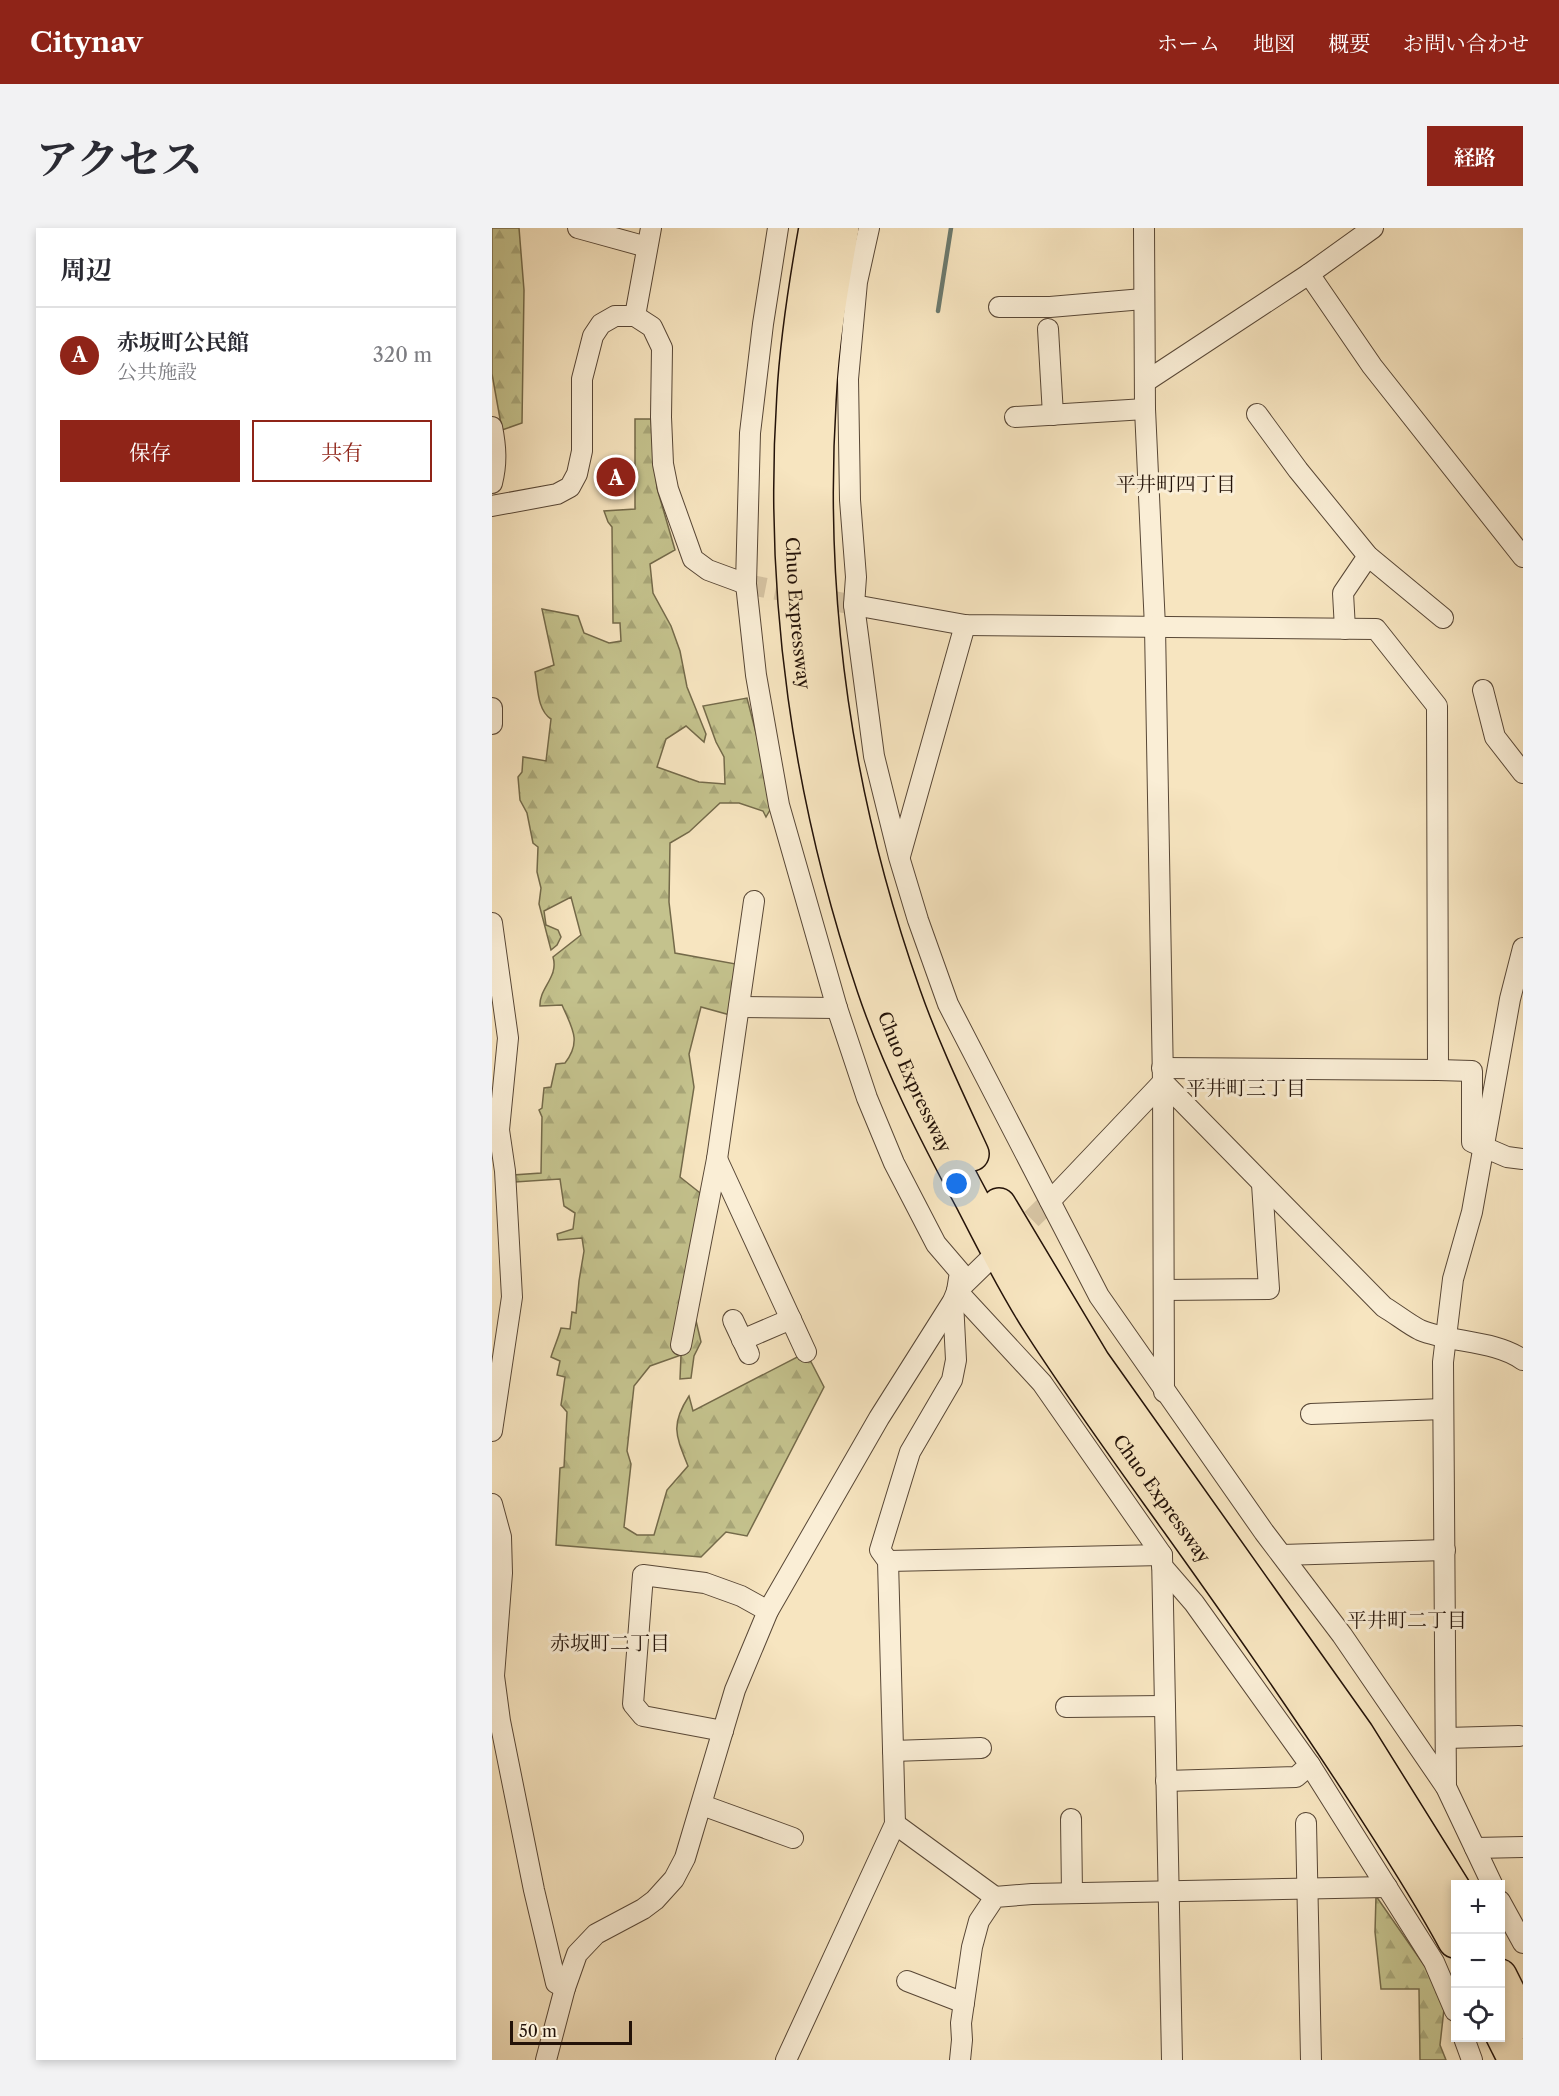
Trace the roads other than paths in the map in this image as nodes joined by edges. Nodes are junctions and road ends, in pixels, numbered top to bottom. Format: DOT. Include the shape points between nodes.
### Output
graph roads {
  1 [pos="578,228"];
  2 [pos="778,228"];
  3 [pos="816,228"];
  4 [pos="842,228"];
  5 [pos="869,228"];
  6 [pos="1144,228"];
  7 [pos="1373,228"];
  8 [pos="649,237"];
  9 [pos="1309,274"];
  10 [pos="1143,299"];
  11 [pos="999,307"];
  12 [pos="635,316"];
  13 [pos="1048,329"];
  14 [pos="1144,382"];
  15 [pos="1145,409"];
  16 [pos="1257,414"];
  17 [pos="1053,415"];
  18 [pos="1015,417"];
  19 [pos="492,428"];
  20 [pos="492,483"];
  21 [pos="492,506"];
  22 [pos="1368,556"];
  23 [pos="1523,557"];
  24 [pos="746,584"];
  25 [pos="855,605"];
  26 [pos="1443,618"];
  27 [pos="965,625"];
  28 [pos="1155,627"];
  29 [pos="1345,629"];
  30 [pos="1483,690"];
  31 [pos="492,708"];
  32 [pos="492,724"];
  33 [pos="1523,773"];
  34 [pos="899,857"];
  35 [pos="754,901"];
  36 [pos="492,923"];
  37 [pos="1522,958"];
  38 [pos="739,1007"];
  39 [pos="837,1008"];
  40 [pos="1438,1070"];
  41 [pos="1162,1075"];
  42 [pos="1483,1148"];
  43 [pos="717,1159"];
  44 [pos="1523,1159"];
  45 [pos="1262,1184"];
  46 [pos="1050,1201"];
  47 [pos="989,1260"];
  48 [pos="1164,1290"];
  49 [pos="955,1296"];
  50 [pos="790,1319"];
  51 [pos="733,1320"];
  52 [pos="1446,1336"];
  53 [pos="681,1345"];
  54 [pos="806,1352"];
  55 [pos="1523,1360"];
  56 [pos="1164,1392"];
  57 [pos="1443,1409"];
  58 [pos="1311,1414"];
  59 [pos="492,1431"];
  60 [pos="492,1504"];
  61 [pos="1445,1550"];
  62 [pos="1282,1555"];
  63 [pos="1162,1560"];
  64 [pos="888,1561"];
  65 [pos="768,1611"];
  66 [pos="1164,1706"];
  67 [pos="1066,1707"];
  68 [pos="723,1731"];
  69 [pos="1519,1736"];
  70 [pos="1446,1738"];
  71 [pos="981,1748"];
  72 [pos="893,1751"];
  73 [pos="1310,1766"];
  74 [pos="1166,1781"];
  75 [pos="1446,1787"];
  76 [pos="702,1805"];
  77 [pos="1071,1819"];
  78 [pos="1306,1822"];
  79 [pos="895,1824"];
  80 [pos="793,1838"];
  81 [pos="1523,1847"];
  82 [pos="1475,1848"];
  83 [pos="1490,1880"];
  84 [pos="1451,1885"];
  85 [pos="1387,1887"];
  86 [pos="1307,1888"];
  87 [pos="1168,1892"];
  88 [pos="1072,1893"];
  89 [pos="995,1896"];
  90 [pos="1505,1910"];
  91 [pos="1451,1934"];
  92 [pos="1523,1942"];
  93 [pos="907,1981"];
  94 [pos="1505,1986"];
  95 [pos="565,1988"];
  96 [pos="1451,2002"];
  97 [pos="964,2003"];
  98 [pos="1523,2022"];
  99 [pos="1505,2040"];
  100 [pos="1466,2042"];
  101 [pos="546,2060"];
  102 [pos="786,2060"];
  103 [pos="960,2060"];
  104 [pos="1172,2060"];
  105 [pos="1311,2060"];
  106 [pos="1472,2060"];
  107 [pos="1515,2060"];
  1 -- 8 [label="street"];
  2 -- 24 [label="street" via="750,433"];
  3 -- 91 [label="highway, Chuo Expressway" via="803,300 794,396 792,566 814,757 841,878 875,990 928,1116 1035,1316 1332,1743"];
  4 -- 84 [label="highway, Chuo Expressway" via="819,397 815,495 822,641 844,788 871,893 904,997 991,1193 1087,1352 1357,1734"];
  5 -- 25 [label="street" via="857,282 848,380"];
  6 -- 10 [label="street"];
  7 -- 9 [label="street"];
  8 -- 12 [label="street"];
  9 -- 14 [label="street"];
  9 -- 23 [label="street" via="1372,366"];
  10 -- 11 [label="street"];
  10 -- 14 [label="street"];
  12 -- 21 [label="street" via="615,316 601,324 593,336 582,380 582,451 570,487 557,494"];
  12 -- 24 [label="street" via="652,327 662,348 663,464 693,559 708,570"];
  13 -- 17 [label="street"];
  14 -- 15 [label="street"];
  15 -- 17 [label="street"];
  15 -- 28 [label="street"];
  16 -- 22 [label="street"];
  17 -- 18 [label="street"];
  19 -- 20 [label="street" via="496,467"];
  22 -- 26 [label="street"];
  22 -- 29 [label="street" via="1342,593"];
  24 -- 39 [label="street" via="756,675 779,805"];
  25 -- 27 [label="street"];
  25 -- 34 [label="street" via="874,756"];
  27 -- 28 [label="street"];
  27 -- 34 [label="street"];
  28 -- 29 [label="street"];
  28 -- 41 [label="street"];
  29 -- 40 [label="street" via="1376,629 1437,706"];
  30 -- 33 [label="street" via="1495,737"];
  31 -- 32 [label="street"];
  34 -- 46 [label="street" via="948,1004"];
  35 -- 38 [label="street"];
  36 -- 59 [label="street" via="507,1038 499,1130 512,1297"];
  37 -- 42 [label="street" via="1510,999"];
  38 -- 39 [label="street"];
  38 -- 43 [label="street"];
  39 -- 49 [label="street" via="894,1163 936,1244 960,1272"];
  40 -- 41 [label="street"];
  40 -- 42 [label="street" via="1472,1071 1472,1142"];
  41 -- 45 [label="street"];
  41 -- 46 [label="street"];
  41 -- 48 [label="street"];
  42 -- 44 [label="street"];
  42 -- 52 [label="street" via="1472,1212 1454,1279"];
  43 -- 50 [label="street"];
  43 -- 53 [label="street"];
  45 -- 48 [label="street" via="1269,1289"];
  45 -- 52 [label="street" via="1384,1307 1420,1330"];
  46 -- 56 [label="street" via="1099,1296"];
  47 -- 49 [label="street"];
  48 -- 56 [label="street"];
  49 -- 63 [label="street" via="1042,1383"];
  49 -- 64 [label="street" via="956,1360 952,1380 910,1452 880,1550"];
  49 -- 65 [label="street" via="879,1418"];
  50 -- 51 [label="street" via="745,1347"];
  50 -- 54 [label="street"];
  52 -- 55 [label="street" via="1515,1354"];
  52 -- 57 [label="street"];
  56 -- 62 [label="street"];
  57 -- 58 [label="street"];
  57 -- 61 [label="street"];
  60 -- 95 [label="street" via="501,1537 494,1676 500,1721 556,1983"];
  61 -- 62 [label="street"];
  61 -- 70 [label="street"];
  62 -- 75 [label="street"];
  63 -- 64 [label="street"];
  63 -- 66 [label="street"];
  63 -- 73 [label="street"];
  64 -- 72 [label="street"];
  65 -- 68 [label="street" via="735,1690"];
  65 -- 68 [label="street" via="705,1583 643,1575 633,1704 643,1716"];
  66 -- 67 [label="street"];
  66 -- 74 [label="street"];
  68 -- 76 [label="street"];
  69 -- 70 [label="street"];
  70 -- 75 [label="street"];
  71 -- 72 [label="street"];
  72 -- 79 [label="street"];
  73 -- 74 [label="street" via="1296,1777"];
  73 -- 85 [label="street"];
  74 -- 87 [label="street"];
  75 -- 82 [label="street"];
  76 -- 80 [label="street"];
  76 -- 95 [label="street" via="674,1879 655,1900 596,1934 577,1954"];
  77 -- 88 [label="street"];
  78 -- 86 [label="street"];
  79 -- 89 [label="street"];
  79 -- 102 [label="street"];
  81 -- 82 [label="street"];
  82 -- 83 [label="street"];
  85 -- 86 [label="street"];
  85 -- 96 [label="street" via="1434,1962"];
  86 -- 87 [label="street"];
  86 -- 105 [label="street"];
  87 -- 88 [label="street"];
  87 -- 104 [label="street"];
  88 -- 89 [label="street"];
  89 -- 97 [label="street" via="979,1921"];
  90 -- 92 [label="street"];
  93 -- 97 [label="street"];
  94 -- 98 [label="highway"];
  95 -- 101 [label="street"];
  97 -- 103 [label="street"];
  99 -- 107 [label="highway"];
  100 -- 106 [label="street"];
}
